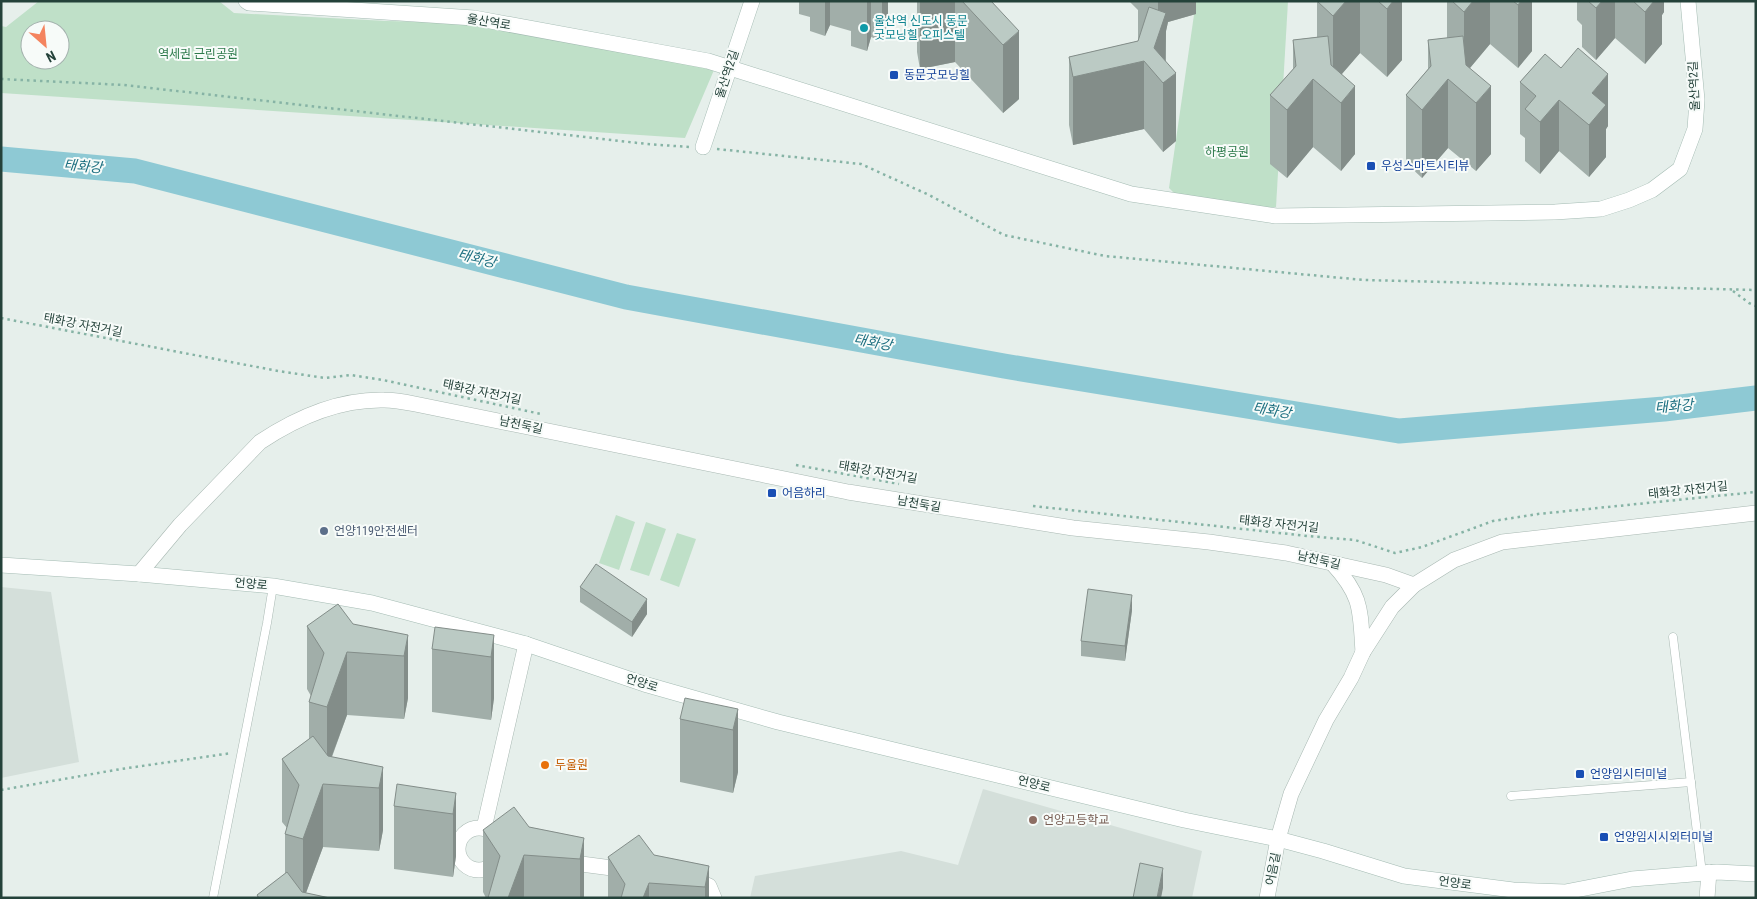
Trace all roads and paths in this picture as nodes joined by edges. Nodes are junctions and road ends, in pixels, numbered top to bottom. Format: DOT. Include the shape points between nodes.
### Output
graph roads {
  1 [pos="246,1"];
  2 [pos="752,1"];
  3 [pos="1688,1"];
  4 [pos="730,68"];
  5 [pos="1,79"];
  6 [pos="703,147"];
  7 [pos="1680,169"];
  8 [pos="1732,290"];
  9 [pos="1756,290"];
  10 [pos="1756,306"];
  11 [pos="1,318"];
  12 [pos="546,415"];
  13 [pos="787,464"];
  14 [pos="900,484"];
  15 [pos="1756,492"];
  16 [pos="1033,506"];
  17 [pos="1756,513"];
  18 [pos="1,564"];
  19 [pos="1333,564"];
  20 [pos="139,574"];
  21 [pos="1414,585"];
  22 [pos="273,586"];
  23 [pos="1673,637"];
  24 [pos="526,644"];
  25 [pos="1363,652"];
  26 [pos="241,751"];
  27 [pos="1690,782"];
  28 [pos="1,790"];
  29 [pos="1511,796"];
  30 [pos="484,828"];
  31 [pos="1278,839"];
  32 [pos="548,860"];
  33 [pos="645,872"];
  34 [pos="1705,873"];
  35 [pos="1756,874"];
  36 [pos="674,876"];
  37 [pos="213,898"];
  38 [pos="714,898"];
  39 [pos="1267,898"];
  40 [pos="1707,898"];
  1 -- 4 [label="street, 울산역로" via="474,18 708,61"];
  2 -- 4 [label="street, 울산역2길"];
  3 -- 7 [label="street, 울산역2길" via="1697,100 1695,129"];
  4 -- 6 [label="street, 울산역2길"];
  4 -- 7 [label="street, 울산역로" via="1131,194 1276,216 1602,209 1652,190"];
  5 -- 6 [label="path" via="124,85 637,143"];
  6 -- 8 [label="path" via="861,164 1004,235 1105,256 1364,280"];
  8 -- 9 [label="path"];
  8 -- 10 [label="path"];
  11 -- 12 [label="path, 태화강 자전거길" via="278,371 325,378 351,375 383,380"];
  13 -- 14 [label="path, 태화강 자전거길"];
  15 -- 16 [label="path, 태화강 자전거길" via="1493,521 1395,552 1355,540"];
  17 -- 21 [label="street" via="1502,542 1454,560"];
  18 -- 20 [label="street, 언양로"];
  19 -- 20 [label="street, 남천둑길" via="1286,552 1073,528 867,495 384,400 363,401 317,412 260,442 180,525"];
  19 -- 21 [label="street, 남천둑길" via="1386,575"];
  19 -- 25 [label="street" via="1346,578 1360,606"];
  20 -- 22 [label="street, 언양로"];
  21 -- 25 [label="street" via="1392,607"];
  22 -- 24 [label="street, 언양로" via="372,603"];
  22 -- 26 [label="lane"];
  23 -- 27 [label="lane"];
  24 -- 30 [label="street"];
  24 -- 31 [label="street, 언양로" via="644,684 778,722 1184,820"];
  25 -- 31 [label="street" via="1290,794"];
  26 -- 28 [label="path"];
  26 -- 37 [label="lane"];
  27 -- 29 [label="lane"];
  27 -- 34 [label="lane"];
  30 -- 30 [label="street" via="496,836 505,854 483,870 470,868 460,858 458,845 471,829"];
  31 -- 34 [label="street, 언양로" via="1404,876 1513,890 1565,892 1632,879"];
  31 -- 39 [label="street, 어음길"];
  32 -- 33 [label="street"];
  34 -- 35 [label="street, 언양로"];
  34 -- 40 [label="street"];
  36 -- 38 [label="street" via="694,879 709,886"];
}
